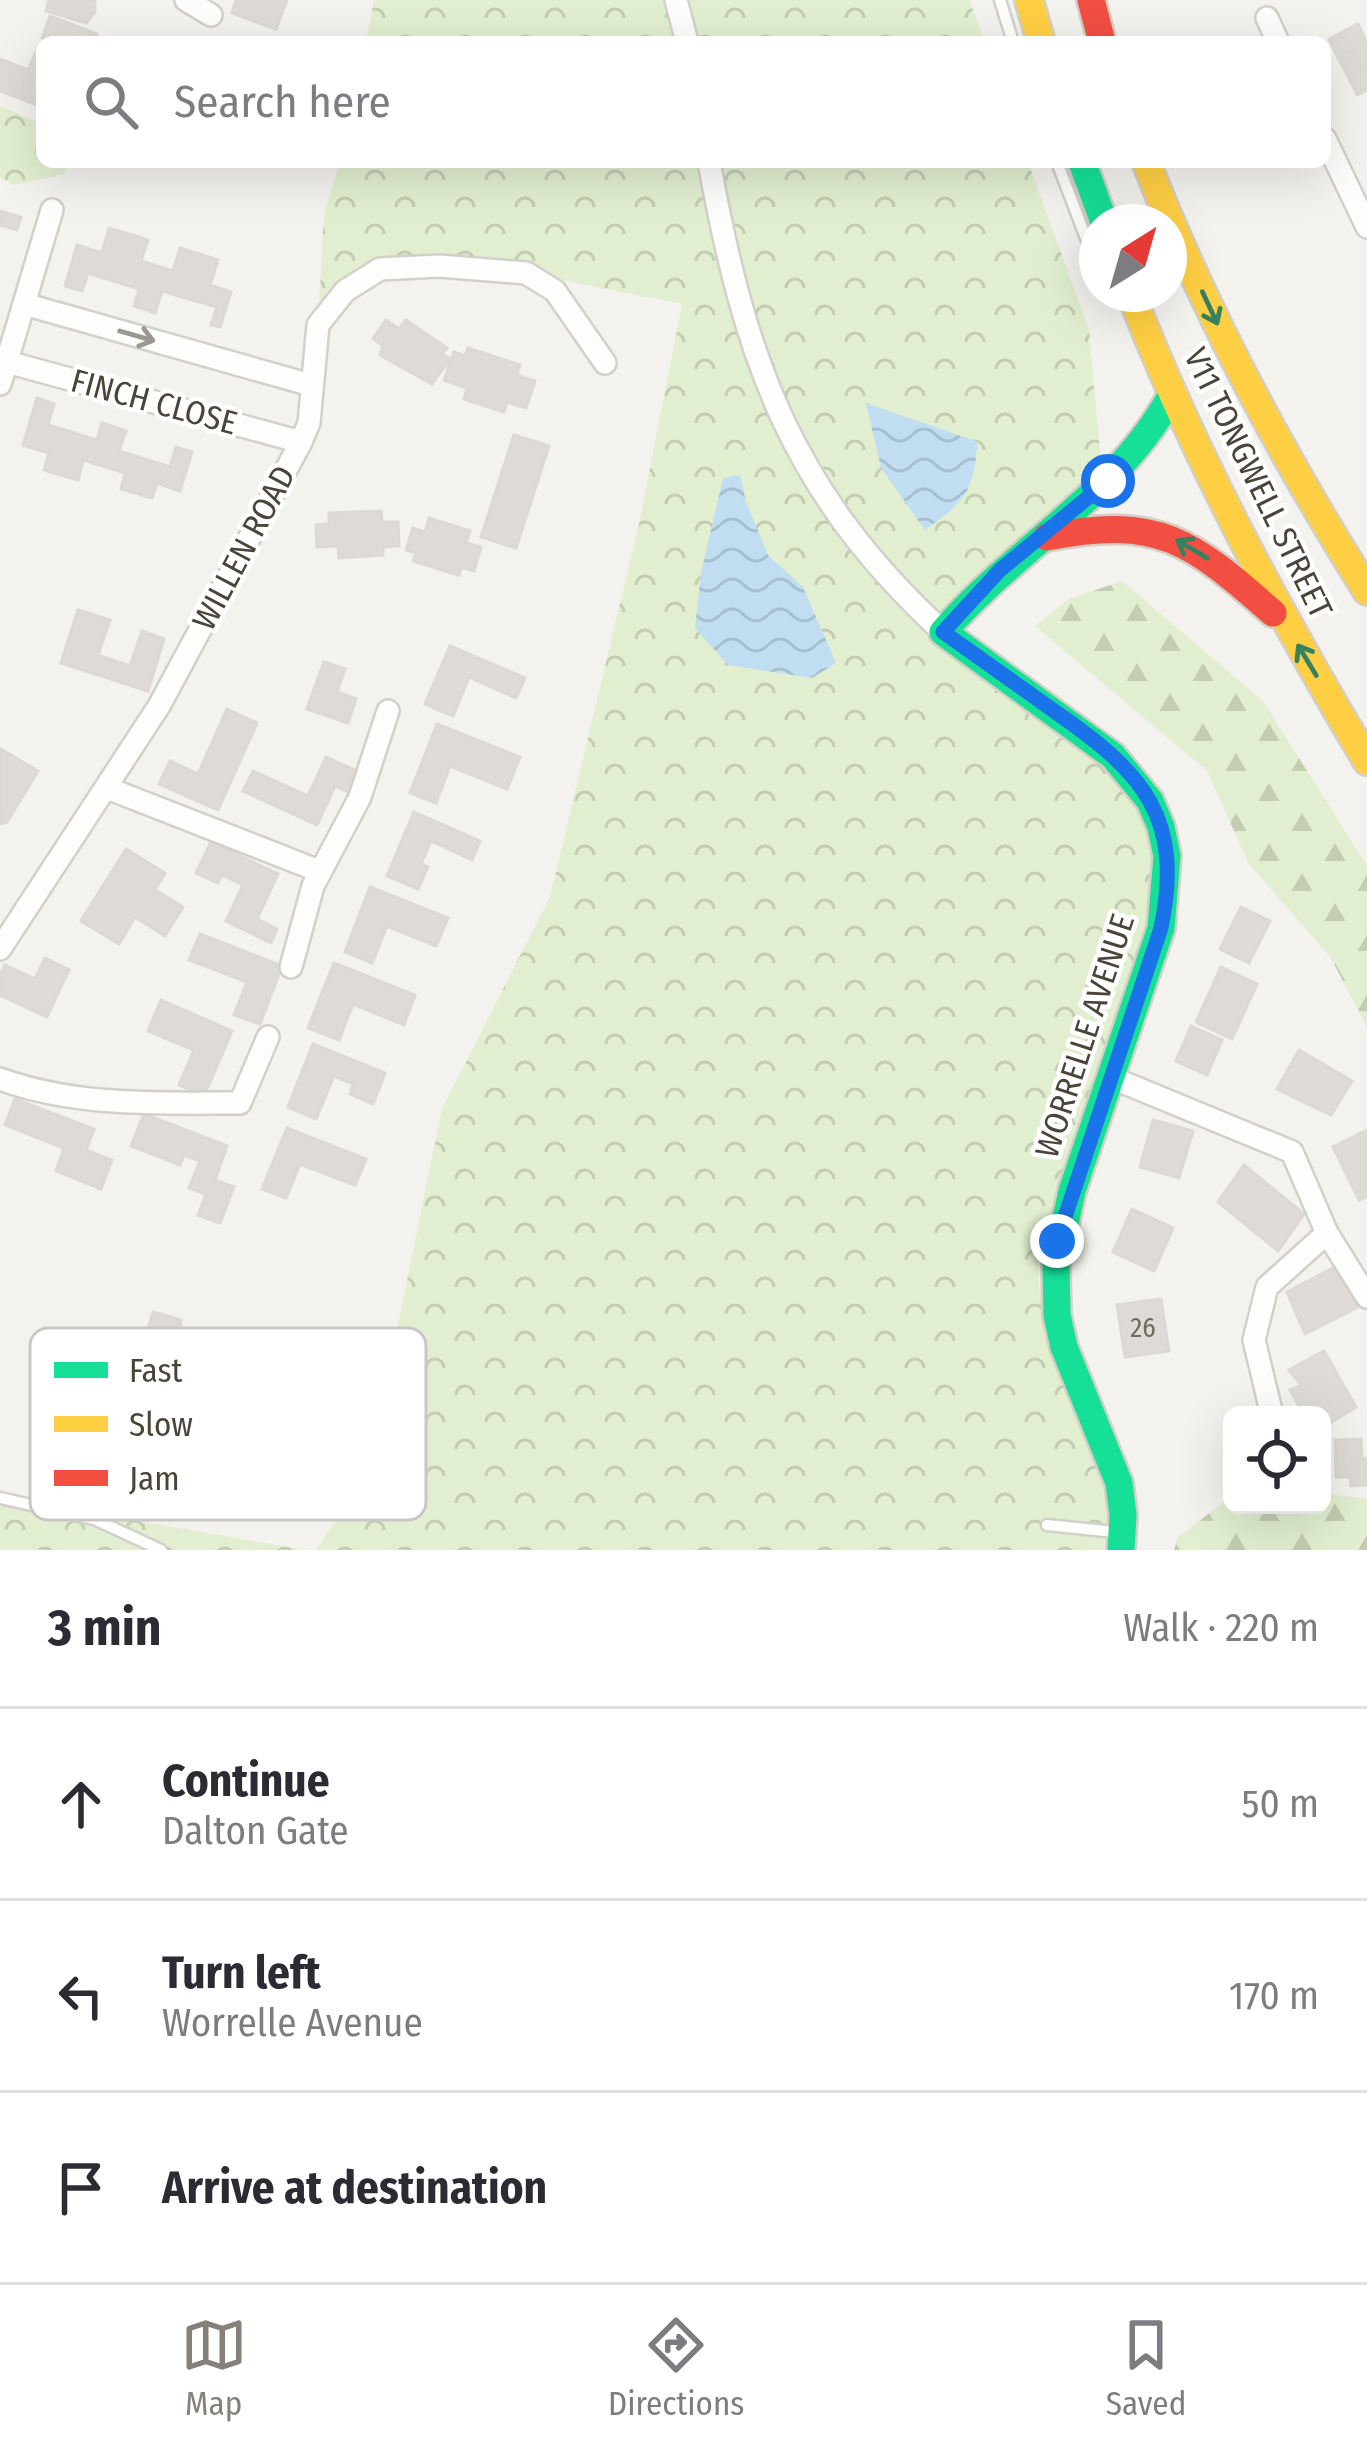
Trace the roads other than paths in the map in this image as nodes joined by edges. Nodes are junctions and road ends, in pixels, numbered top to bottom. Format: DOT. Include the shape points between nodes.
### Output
graph roads {
  1 [pos="186,0"];
  2 [pos="676,0"];
  3 [pos="1000,0"];
  4 [pos="1028,0"];
  5 [pos="1091,0"];
  6 [pos="211,15"];
  7 [pos="1267,18"];
  8 [pos="685,36"];
  9 [pos="1011,36"];
  10 [pos="1039,36"];
  11 [pos="1100,36"];
  12 [pos="1275,36"];
  13 [pos="1331,152"];
  14 [pos="710,168"];
  15 [pos="1059,168"];
  16 [pos="1084,168"];
  17 [pos="1150,168"];
  18 [pos="1097,204"];
  19 [pos="52,210"];
  20 [pos="1079,220"];
  21 [pos="1367,227"];
  22 [pos="24,304"];
  23 [pos="1133,312"];
  24 [pos="7,362"];
  25 [pos="605,363"];
  26 [pos="0,384"];
  27 [pos="311,385"];
  28 [pos="1172,396"];
  29 [pos="302,442"];
  30 [pos="1036,540"];
  31 [pos="1367,591"];
  32 [pos="1284,622"];
  33 [pos="943,632"];
  34 [pos="388,711"];
  35 [pos="1367,761"];
  36 [pos="107,788"];
  37 [pos="320,871"];
  38 [pos="0,950"];
  39 [pos="292,967"];
  40 [pos="268,1037"];
  41 [pos="1110,1077"];
  42 [pos="0,1079"];
  43 [pos="1328,1233"];
  44 [pos="1367,1297"];
  45 [pos="1270,1406"];
  46 [pos="0,1498"];
  47 [pos="30,1505"];
  48 [pos="94,1520"];
  49 [pos="1047,1525"];
  50 [pos="1122,1541"];
  51 [pos="161,1550"];
  1 -- 6 [label="street"];
  2 -- 8 [label="street"];
  3 -- 9 [label="lane"];
  4 -- 10 [label="main road"];
  5 -- 11 [label="main road"];
  7 -- 12 [label="street"];
  13 -- 21 [label="street"];
  14 -- 33 [label="street" via="744,324 777,412 849,531"];
  15 -- 20 [label="lane"];
  16 -- 18 [label="main road"];
  17 -- 31 [label="main road, V11 TONGWELL STREET, one-way" via="1261,411"];
  19 -- 22 [label="street"];
  22 -- 24 [label="street"];
  22 -- 27 [label="street, FINCH CLOSE, one-way"];
  23 -- 28 [label="main road, V11 TONGWELL STREET"];
  24 -- 26 [label="street"];
  24 -- 29 [label="street, FINCH CLOSE"];
  25 -- 27 [label="street, WILLEN ROAD" via="555,291 526,274 380,269 345,291 318,325"];
  27 -- 29 [label="street, WILLEN ROAD"];
  28 -- 30 [label="main road" via="1136,453"];
  28 -- 32 [label="main road, V11 TONGWELL STREET"];
  29 -- 36 [label="street, WILLEN ROAD"];
  32 -- 30 [label="main road, one-way" via="1206,557 1156,532 1093,526"];
  30 -- 33 [label="main road"];
  35 -- 32 [label="main road, V11 TONGWELL STREET, one-way"];
  33 -- 41 [label="main road, WORRELLE AVENUE" via="1116,755 1154,811 1166,845 1168,897"];
  34 -- 37 [label="street" via="360,797"];
  36 -- 37 [label="street"];
  36 -- 38 [label="street, WILLEN ROAD"];
  37 -- 39 [label="street"];
  40 -- 42 [label="street" via="241,1103 62,1096"];
  41 -- 43 [label="street" via="1292,1152"];
  41 -- 50 [label="main road, WORRELLE AVENUE" via="1053,1271 1071,1364 1120,1475"];
  43 -- 44 [label="street"];
  43 -- 45 [label="street" via="1267,1287 1254,1340"];
  46 -- 47 [label="lane"];
  48 -- 51 [label="lane"];
  49 -- 50 [label="lane"];
}
